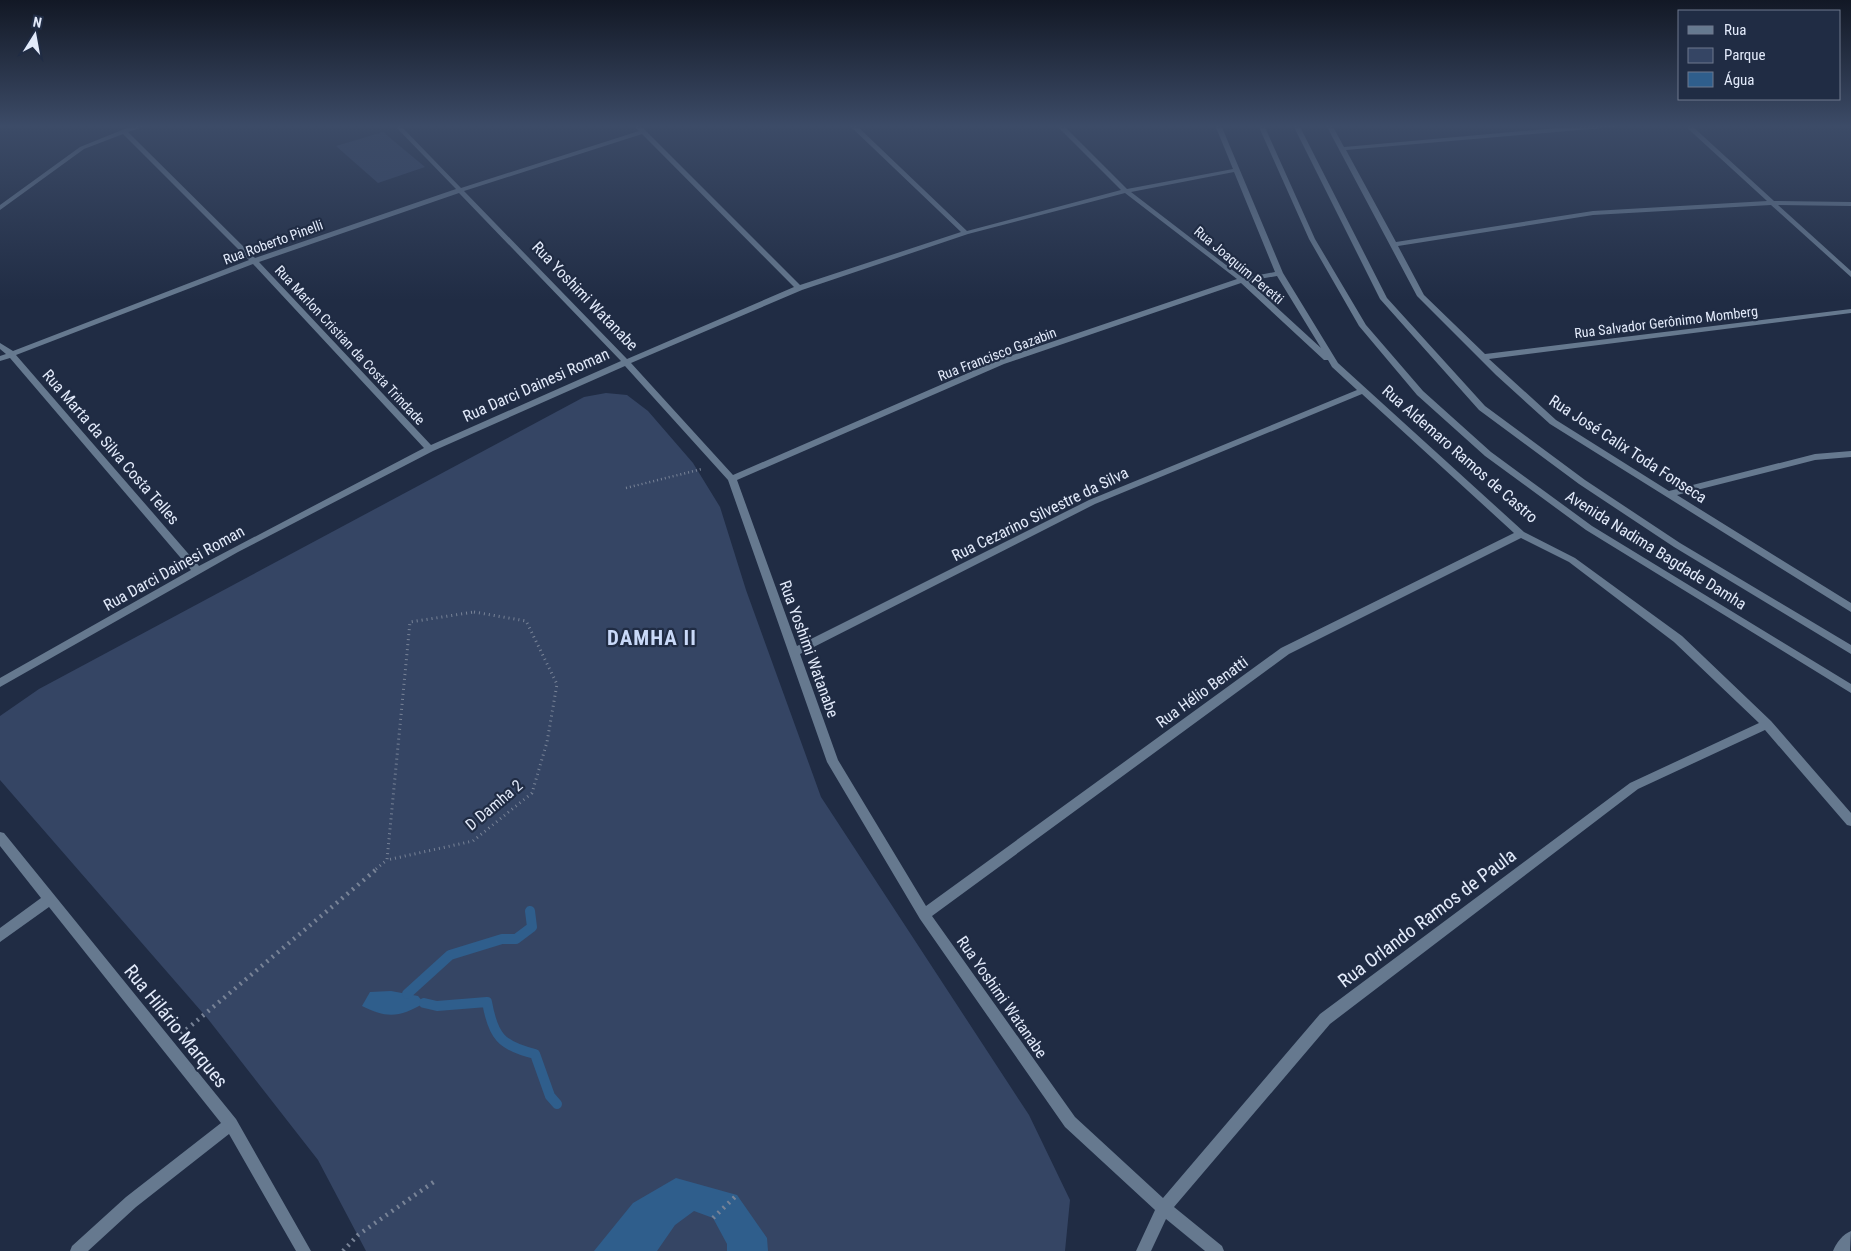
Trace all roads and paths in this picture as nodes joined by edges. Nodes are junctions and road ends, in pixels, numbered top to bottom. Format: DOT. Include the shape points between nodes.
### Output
graph roads {
  1 [pos="34,183"];
  2 [pos="176,183"];
  3 [pos="454,183"];
  4 [pos="481,183"];
  5 [pos="694,183"];
  6 [pos="914,183"];
  7 [pos="1118,183"];
  8 [pos="1166,183"];
  9 [pos="1242,183"];
  10 [pos="1287,183"];
  11 [pos="1326,183"];
  12 [pos="1360,183"];
  13 [pos="1751,183"];
  14 [pos="460,190"];
  15 [pos="1126,191"];
  16 [pos="1772,203"];
  17 [pos="1851,204"];
  18 [pos="0,208"];
  19 [pos="966,233"];
  20 [pos="1393,245"];
  21 [pos="254,261"];
  22 [pos="1279,273"];
  23 [pos="1851,275"];
  24 [pos="1242,280"];
  25 [pos="799,288"];
  26 [pos="1851,311"];
  27 [pos="0,345"];
  28 [pos="11,354"];
  29 [pos="1484,357"];
  30 [pos="0,359"];
  31 [pos="626,362"];
  32 [pos="1335,365"];
  33 [pos="1361,391"];
  34 [pos="430,449"];
  35 [pos="1851,454"];
  36 [pos="720,464"];
  37 [pos="732,479"];
  38 [pos="626,488"];
  39 [pos="1668,494"];
  40 [pos="1521,534"];
  41 [pos="198,572"];
  42 [pos="1851,608"];
  43 [pos="1851,650"];
  44 [pos="793,653"];
  45 [pos="0,683"];
  46 [pos="1851,689"];
  47 [pos="1767,724"];
  48 [pos="1851,821"];
  49 [pos="0,837"];
  50 [pos="387,860"];
  51 [pos="49,899"];
  52 [pos="924,915"];
  53 [pos="0,936"];
  54 [pos="168,1046"];
  55 [pos="231,1124"];
  56 [pos="435,1181"];
  57 [pos="737,1194"];
  58 [pos="1164,1208"];
  59 [pos="713,1218"];
  60 [pos="1851,1238"];
  61 [pos="77,1251"];
  62 [pos="304,1251"];
  63 [pos="343,1251"];
  64 [pos="1143,1251"];
  65 [pos="1217,1251"];
  66 [pos="1840,1251"];
  1 -- 18 [label="street"];
  2 -- 21 [label="street, Rua Marlon Cristian da Costa Trindade"];
  3 -- 14 [label="street, Rua Yoshimi Watanabe"];
  4 -- 14 [label="street, Rua Roberto Pinelli"];
  5 -- 25 [label="street"];
  6 -- 19 [label="street"];
  7 -- 15 [label="street, Rua Joaquim Peretti"];
  8 -- 15 [label="street, Rua Darci Dainesi Roman"];
  9 -- 22 [label="street, Rua Aldemaro Ramos de Castro"];
  10 -- 46 [label="street, Avenida Nadima Bagdade Damha" via="1312,239 1363,326 1420,394 1488,454 1589,528"];
  11 -- 43 [label="street, Avenida Nadima Bagdade Damha" via="1384,299 1482,408 1582,482 1677,545"];
  12 -- 20 [label="street, Rua José Calix Toda Fonseca"];
  13 -- 16 [label="street"];
  14 -- 21 [label="street, Rua Roberto Pinelli"];
  14 -- 31 [label="street, Rua Yoshimi Watanabe"];
  15 -- 19 [label="street, Rua Darci Dainesi Roman"];
  15 -- 24 [label="street, Rua Joaquim Peretti"];
  16 -- 17 [label="street"];
  16 -- 20 [label="street" via="1593,213"];
  16 -- 23 [label="street"];
  19 -- 25 [label="street, Rua Darci Dainesi Roman"];
  20 -- 29 [label="street, Rua José Calix Toda Fonseca" via="1421,296"];
  21 -- 28 [label="street, Rua Roberto Pinelli"];
  21 -- 34 [label="street, Rua Marlon Cristian da Costa Trindade"];
  22 -- 24 [label="street, Rua Francisco Gazabin"];
  22 -- 32 [label="street, Rua Aldemaro Ramos de Castro"];
  24 -- 32 [label="street, Rua Joaquim Peretti"];
  24 -- 37 [label="street, Rua Francisco Gazabin" via="1001,362"];
  25 -- 31 [label="street, Rua Darci Dainesi Roman"];
  26 -- 29 [label="street, Rua Salvador Gerônimo Momberg"];
  27 -- 28 [label="street, Rua Marta da Silva Costa Telles"];
  28 -- 30 [label="street, Rua Roberto Pinelli"];
  28 -- 41 [label="street, Rua Marta da Silva Costa Telles"];
  29 -- 39 [label="street, Rua José Calix Toda Fonseca" via="1553,422"];
  31 -- 34 [label="street, Rua Darci Dainesi Roman"];
  31 -- 36 [label="street, Rua Yoshimi Watanabe"];
  32 -- 33 [label="street, Rua Aldemaro Ramos de Castro"];
  33 -- 40 [label="street, Rua Aldemaro Ramos de Castro"];
  33 -- 44 [label="street, Rua Cezarino Silvestre da Silva" via="1092,502"];
  34 -- 41 [label="street, Rua Darci Dainesi Roman"];
  35 -- 39 [label="street" via="1815,457"];
  36 -- 37 [label="street, Rua Yoshimi Watanabe"];
  36 -- 38 [label="path"];
  37 -- 44 [label="street, Rua Yoshimi Watanabe"];
  39 -- 42 [label="street, Rua José Calix Toda Fonseca"];
  40 -- 47 [label="street, Rua Aldemaro Ramos de Castro" via="1572,560 1678,639"];
  40 -- 52 [label="street, Rua Hélio Benatti" via="1285,651"];
  41 -- 45 [label="street, Rua Darci Dainesi Roman"];
  44 -- 52 [label="street, Rua Yoshimi Watanabe" via="833,762"];
  47 -- 48 [label="street, Rua Aldemaro Ramos de Castro"];
  47 -- 58 [label="street, Rua Orlando Ramos de Paula" via="1634,786 1324,1019"];
  49 -- 51 [label="street, Rua Hilário Marques"];
  50 -- 50 [label="path, D Damha 2" via="473,841 532,793 547,742 557,684 526,621 474,612 410,622"];
  50 -- 54 [label="path"];
  51 -- 53 [label="street"];
  51 -- 54 [label="street, Rua Hilário Marques"];
  52 -- 58 [label="street, Rua Yoshimi Watanabe" via="1070,1122"];
  54 -- 55 [label="street, Rua Hilário Marques"];
  55 -- 61 [label="street" via="131,1202"];
  55 -- 62 [label="street, Rua Hilário Marques"];
  56 -- 63 [label="path" via="358,1235"];
  57 -- 59 [label="path"];
  58 -- 64 [label="street, Rua Orlando Ramos de Paula"];
  58 -- 65 [label="street, Rua Yoshimi Watanabe"];
  60 -- 66 [label="street"];
}
